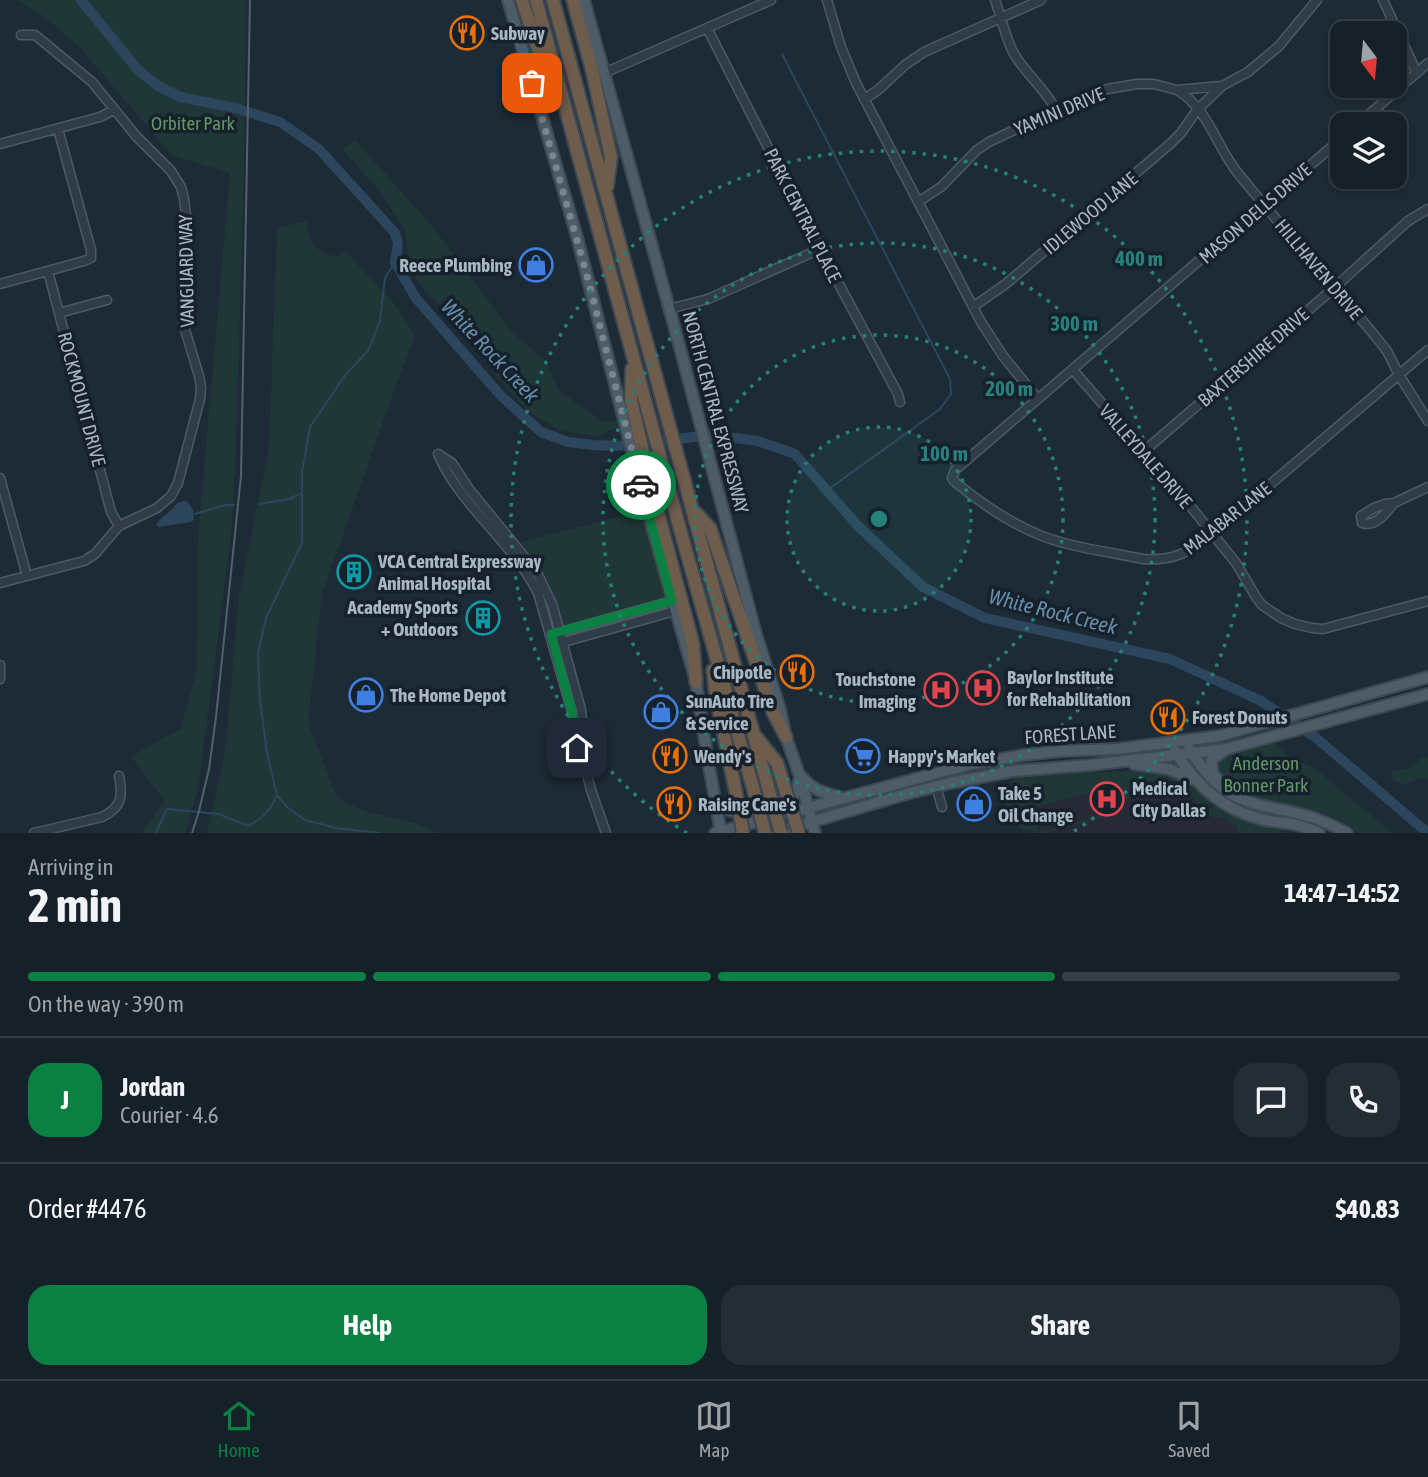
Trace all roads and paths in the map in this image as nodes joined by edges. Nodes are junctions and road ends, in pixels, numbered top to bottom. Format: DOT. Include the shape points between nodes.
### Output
graph roads {
  1 [pos="508,0"];
  2 [pos="522,0"];
  3 [pos="536,0"];
  4 [pos="553,0"];
  5 [pos="573,0"];
  6 [pos="583,0"];
  7 [pos="771,0"];
  8 [pos="827,0"];
  9 [pos="995,0"];
  10 [pos="1041,0"];
  11 [pos="1317,0"];
  12 [pos="1383,0"];
  13 [pos="1001,17"];
  14 [pos="707,28"];
  15 [pos="21,35"];
  16 [pos="1428,62"];
  17 [pos="604,73"];
  18 [pos="1417,73"];
  19 [pos="1222,86"];
  20 [pos="1177,90"];
  21 [pos="864,99"];
  22 [pos="114,110"];
  23 [pos="1056,110"];
  24 [pos="1198,110"];
  25 [pos="1371,112"];
  26 [pos="567,116"];
  27 [pos="58,129"];
  28 [pos="0,144"];
  29 [pos="1330,148"];
  30 [pos="606,194"];
  31 [pos="918,202"];
  32 [pos="1265,205"];
  33 [pos="1428,209"];
  34 [pos="820,249"];
  35 [pos="48,271"];
  36 [pos="0,284"];
  37 [pos="1334,288"];
  38 [pos="107,300"];
  39 [pos="973,307"];
  40 [pos="669,309"];
  41 [pos="59,313"];
  42 [pos="1428,350"];
  43 [pos="633,354"];
  44 [pos="1073,370"];
  45 [pos="1399,375"];
  46 [pos="1038,399"];
  47 [pos="900,402"];
  48 [pos="1428,421"];
  49 [pos="1143,452"];
  50 [pos="0,478"];
  51 [pos="955,482"];
  52 [pos="1428,487"];
  53 [pos="647,489"];
  54 [pos="1394,503"];
  55 [pos="692,509"];
  56 [pos="118,526"];
  57 [pos="1212,534"];
  58 [pos="515,549"];
  59 [pos="27,576"];
  60 [pos="0,583"];
  61 [pos="1428,601"];
  62 [pos="674,606"];
  63 [pos="556,633"];
  64 [pos="711,642"];
  65 [pos="558,644"];
  66 [pos="0,665"];
  67 [pos="1428,677"];
  68 [pos="0,679"];
  69 [pos="696,682"];
  70 [pos="1428,694"];
  71 [pos="753,733"];
  72 [pos="786,737"];
  73 [pos="1183,741"];
  74 [pos="1170,743"];
  75 [pos="1226,749"];
  76 [pos="1050,752"];
  77 [pos="1193,754"];
  78 [pos="1178,755"];
  79 [pos="1114,762"];
  80 [pos="942,770"];
  81 [pos="799,774"];
  82 [pos="119,776"];
  83 [pos="975,778"];
  84 [pos="1195,780"];
  85 [pos="950,783"];
  86 [pos="936,786"];
  87 [pos="1231,793"];
  88 [pos="906,794"];
  89 [pos="843,799"];
  90 [pos="716,801"];
  91 [pos="942,807"];
  92 [pos="809,808"];
  93 [pos="1295,819"];
  94 [pos="814,828"];
  95 [pos="719,832"];
  96 [pos="34,833"];
  97 [pos="606,833"];
  98 [pos="743,833"];
  99 [pos="765,833"];
  100 [pos="774,833"];
  101 [pos="781,833"];
  102 [pos="799,833"];
  103 [pos="1320,833"];
  104 [pos="1347,833"];
  1 -- 53 [label="main road"];
  2 -- 26 [label="highway" via="554,96"];
  3 -- 26 [label="highway"];
  4 -- 30 [label="highway"];
  5 -- 30 [label="highway" via="611,157"];
  6 -- 17 [label="main road, NORTH CENTRAL EXPRESSWAY"];
  7 -- 14 [label="street"];
  8 -- 21 [label="street"];
  9 -- 13 [label="street"];
  10 -- 13 [label="street"];
  11 -- 19 [label="street, YAMINI DRIVE" via="1265,59"];
  12 -- 18 [label="street"];
  13 -- 21 [label="street" via="924,52"];
  13 -- 23 [label="street" via="1014,52"];
  14 -- 17 [label="street"];
  14 -- 34 [label="street, PARK CENTRAL PLACE"];
  15 -- 22 [label="street, VANGUARD WAY" via="36,35 92,82"];
  16 -- 18 [label="street"];
  17 -- 40 [label="main road, NORTH CENTRAL EXPRESSWAY"];
  18 -- 25 [label="street"];
  19 -- 20 [label="street, YAMINI DRIVE"];
  19 -- 24 [label="street, YAMINI DRIVE"];
  20 -- 23 [label="street, YAMINI DRIVE" via="1154,84 1122,85"];
  20 -- 24 [label="street, HILLHAVEN DRIVE"];
  21 -- 31 [label="street"];
  22 -- 27 [label="street"];
  22 -- 56 [label="street, VANGUARD WAY" via="181,187 186,215 183,323 201,388 175,490 157,508"];
  23 -- 31 [label="street, YAMINI DRIVE" via="989,142"];
  24 -- 32 [label="street, HILLHAVEN DRIVE" via="1231,164"];
  24 -- 39 [label="street, IDLEWOOD LANE" via="1170,145"];
  26 -- 43 [label="highway"];
  27 -- 28 [label="street"];
  27 -- 35 [label="street" via="91,258"];
  29 -- 32 [label="street, MASON DELLS DRIVE"];
  30 -- 55 [label="highway"];
  31 -- 39 [label="street"];
  32 -- 37 [label="street, HILLHAVEN DRIVE"];
  32 -- 44 [label="street, MASON DELLS DRIVE"];
  33 -- 37 [label="street, BAXTERSHIRE DRIVE" via="1408,221"];
  34 -- 40 [label="street" via="708,299"];
  34 -- 47 [label="street, PARK CENTRAL PLACE"];
  35 -- 36 [label="street"];
  35 -- 41 [label="street, ROCKMOUNT DRIVE"];
  37 -- 45 [label="street, HILLHAVEN DRIVE" via="1387,351"];
  37 -- 49 [label="street, BAXTERSHIRE DRIVE"];
  38 -- 41 [label="street"];
  39 -- 46 [label="street" via="1003,356"];
  40 -- 72 [label="main road, NORTH CENTRAL EXPRESSWAY"];
  41 -- 56 [label="street, ROCKMOUNT DRIVE"];
  42 -- 45 [label="street, MALABAR LANE"];
  43 -- 53 [label="highway" via="631,400"];
  43 -- 64 [label="highway"];
  44 -- 46 [label="street, MASON DELLS DRIVE"];
  44 -- 49 [label="street, VALLEYDALE DRIVE"];
  45 -- 48 [label="street, HILLHAVEN DRIVE"];
  45 -- 57 [label="street, MALABAR LANE"];
  46 -- 51 [label="street, MASON DELLS DRIVE" via="955,470"];
  49 -- 57 [label="street, VALLEYDALE DRIVE"];
  50 -- 59 [label="street"];
  51 -- 57 [label="street, MALABAR LANE" via="996,513 1037,534 1143,559 1173,558"];
  52 -- 54 [label="street"];
  53 -- 62 [label="main road"];
  53 -- 69 [label="highway" via="693,644"];
  55 -- 71 [label="highway"];
  55 -- 72 [label="highway" via="710,528 773,712"];
  56 -- 59 [label="street, VANGUARD WAY" via="95,554"];
  57 -- 61 [label="street, VALLEYDALE DRIVE" via="1262,605 1295,624 1335,627"];
  58 -- 58 [label="street" via="452,463 438,454 462,495"];
  58 -- 63 [label="street" via="546,589"];
  59 -- 60 [label="street, VANGUARD WAY"];
  62 -- 63 [label="street"];
  62 -- 65 [label="street"];
  62 -- 69 [label="main road"];
  63 -- 65 [label="street"];
  64 -- 98 [label="highway, bridge" via="716,696"];
  64 -- 99 [label="highway, bridge"];
  65 -- 97 [label="street" via="581,710 583,760"];
  66 -- 68 [label="street"];
  67 -- 73 [label="main road, FOREST LANE" via="1219,736"];
  69 -- 90 [label="main road"];
  70 -- 75 [label="main road, FOREST LANE"];
  71 -- 101 [label="highway, bridge"];
  71 -- 102 [label="highway, bridge" via="777,762"];
  72 -- 81 [label="main road, NORTH CENTRAL EXPRESSWAY"];
  73 -- 74 [label="main road, FOREST LANE"];
  73 -- 77 [label="main road"];
  74 -- 76 [label="main road, FOREST LANE"];
  74 -- 78 [label="main road"];
  75 -- 77 [label="main road, FOREST LANE"];
  75 -- 87 [label="main road" via="1211,766"];
  76 -- 80 [label="main road, FOREST LANE"];
  76 -- 83 [label="main road" via="990,766"];
  77 -- 78 [label="main road, FOREST LANE"];
  77 -- 87 [label="main road" via="1216,783"];
  78 -- 79 [label="main road, FOREST LANE"];
  78 -- 84 [label="main road"];
  79 -- 83 [label="main road, FOREST LANE"];
  79 -- 84 [label="main road" via="1169,769"];
  80 -- 85 [label="main road"];
  80 -- 88 [label="main road" via="934,781"];
  80 -- 89 [label="main road, FOREST LANE"];
  81 -- 89 [label="main road" via="810,786"];
  81 -- 90 [label="main road" via="799,787 787,800 737,812"];
  81 -- 92 [label="main road, NORTH CENTRAL EXPRESSWAY"];
  82 -- 96 [label="street" via="121,799 110,813"];
  83 -- 85 [label="main road, FOREST LANE"];
  84 -- 93 [label="main road" via="1245,814 1262,820"];
  85 -- 86 [label="main road, FOREST LANE"];
  86 -- 88 [label="main road, FOREST LANE"];
  86 -- 91 [label="street"];
  87 -- 93 [label="main road"];
  88 -- 94 [label="main road, FOREST LANE"];
  89 -- 92 [label="main road, FOREST LANE"];
  90 -- 95 [label="main road"];
  92 -- 94 [label="main road, NORTH CENTRAL EXPRESSWAY"];
  92 -- 95 [label="main road, FOREST LANE"];
  93 -- 103 [label="main road"];
  93 -- 104 [label="main road" via="1331,824"];
  94 -- 100 [label="main road, FOREST LANE"];
}
